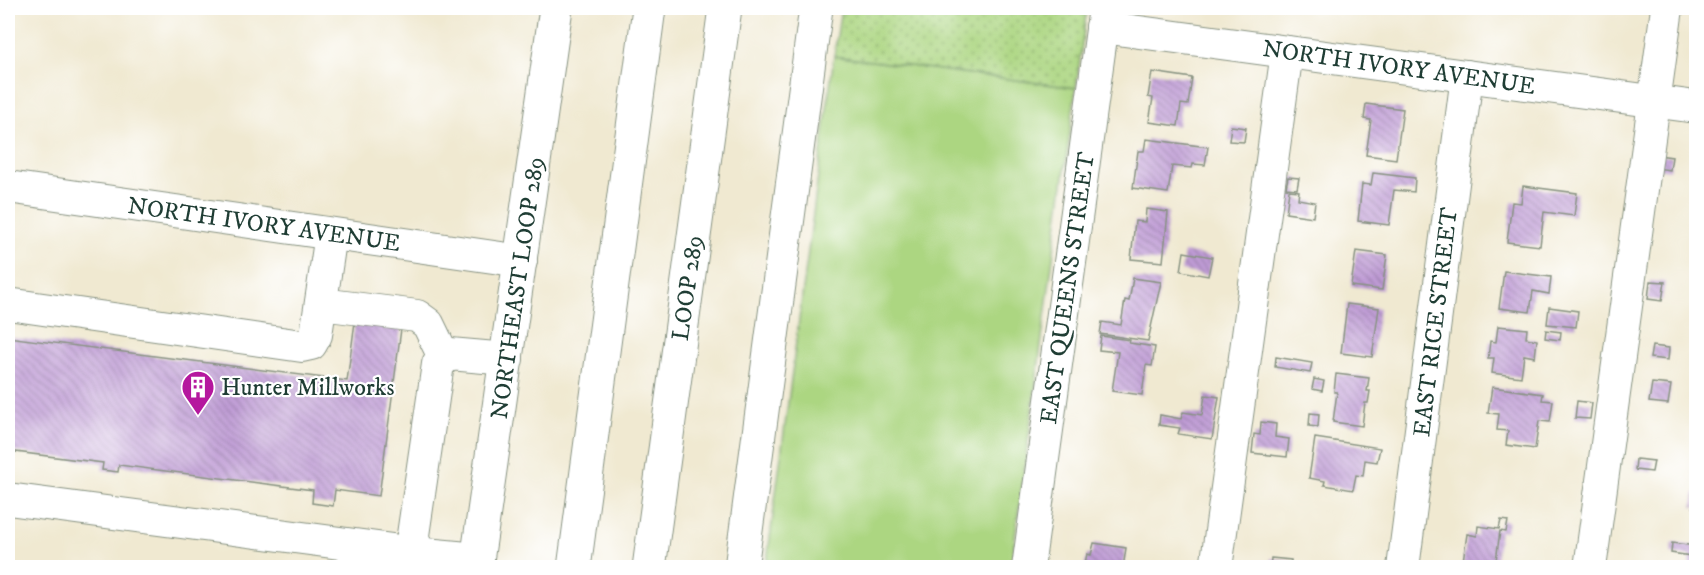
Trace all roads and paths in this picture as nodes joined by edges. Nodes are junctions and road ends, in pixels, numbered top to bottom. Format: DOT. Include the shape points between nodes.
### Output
graph roads {
  1 [pos="556,8"];
  2 [pos="649,8"];
  3 [pos="725,8"];
  4 [pos="816,8"];
  5 [pos="1667,8"];
  6 [pos="1104,17"];
  7 [pos="1287,52"];
  8 [pos="1467,76"];
  9 [pos="1655,102"];
  10 [pos="1696,107"];
  11 [pos="8,187"];
  12 [pos="331,234"];
  13 [pos="521,261"];
  14 [pos="8,304"];
  15 [pos="321,304"];
  16 [pos="444,357"];
  17 [pos="507,359"];
  18 [pos="671,411"];
  19 [pos="591,430"];
  20 [pos="8,499"];
  21 [pos="415,547"];
  22 [pos="477,563"];
  23 [pos="561,567"];
  24 [pos="574,567"];
  25 [pos="649,567"];
  26 [pos="659,567"];
  27 [pos="741,567"];
  28 [pos="1028,567"];
  29 [pos="1216,567"];
  30 [pos="1403,567"];
  31 [pos="1590,567"];
  1 -- 13 [label="main road, NORTHEAST LOOP 289"];
  2 -- 19 [label="main road"];
  3 -- 18 [label="main road, LOOP 289"];
  4 -- 27 [label="main road"];
  5 -- 9 [label="street"];
  6 -- 7 [label="street, NORTH IVORY AVENUE"];
  6 -- 28 [label="street, EAST QUEENS STREET"];
  7 -- 8 [label="street, NORTH IVORY AVENUE"];
  7 -- 29 [label="street"];
  8 -- 9 [label="street, NORTH IVORY AVENUE"];
  8 -- 30 [label="street, EAST RICE STREET"];
  9 -- 10 [label="street, NORTH IVORY AVENUE"];
  9 -- 31 [label="street"];
  11 -- 12 [label="street, NORTH IVORY AVENUE"];
  12 -- 13 [label="street, NORTH IVORY AVENUE"];
  12 -- 15 [label="street"];
  13 -- 17 [label="main road, NORTHEAST LOOP 289"];
  14 -- 15 [label="street" via="302,346 310,344 316,335"];
  15 -- 16 [label="street" via="417,316 428,324"];
  16 -- 17 [label="street" via="450,354"];
  16 -- 21 [label="street" via="438,364 413,535"];
  17 -- 22 [label="main road, NORTHEAST LOOP 289"];
  18 -- 25 [label="main road, LOOP 289"];
  18 -- 26 [label="main road"];
  19 -- 23 [label="main road"];
  19 -- 24 [label="main road"];
  20 -- 21 [label="street" via="381,549 400,551"];
  21 -- 22 [label="street" via="425,554"];
}
